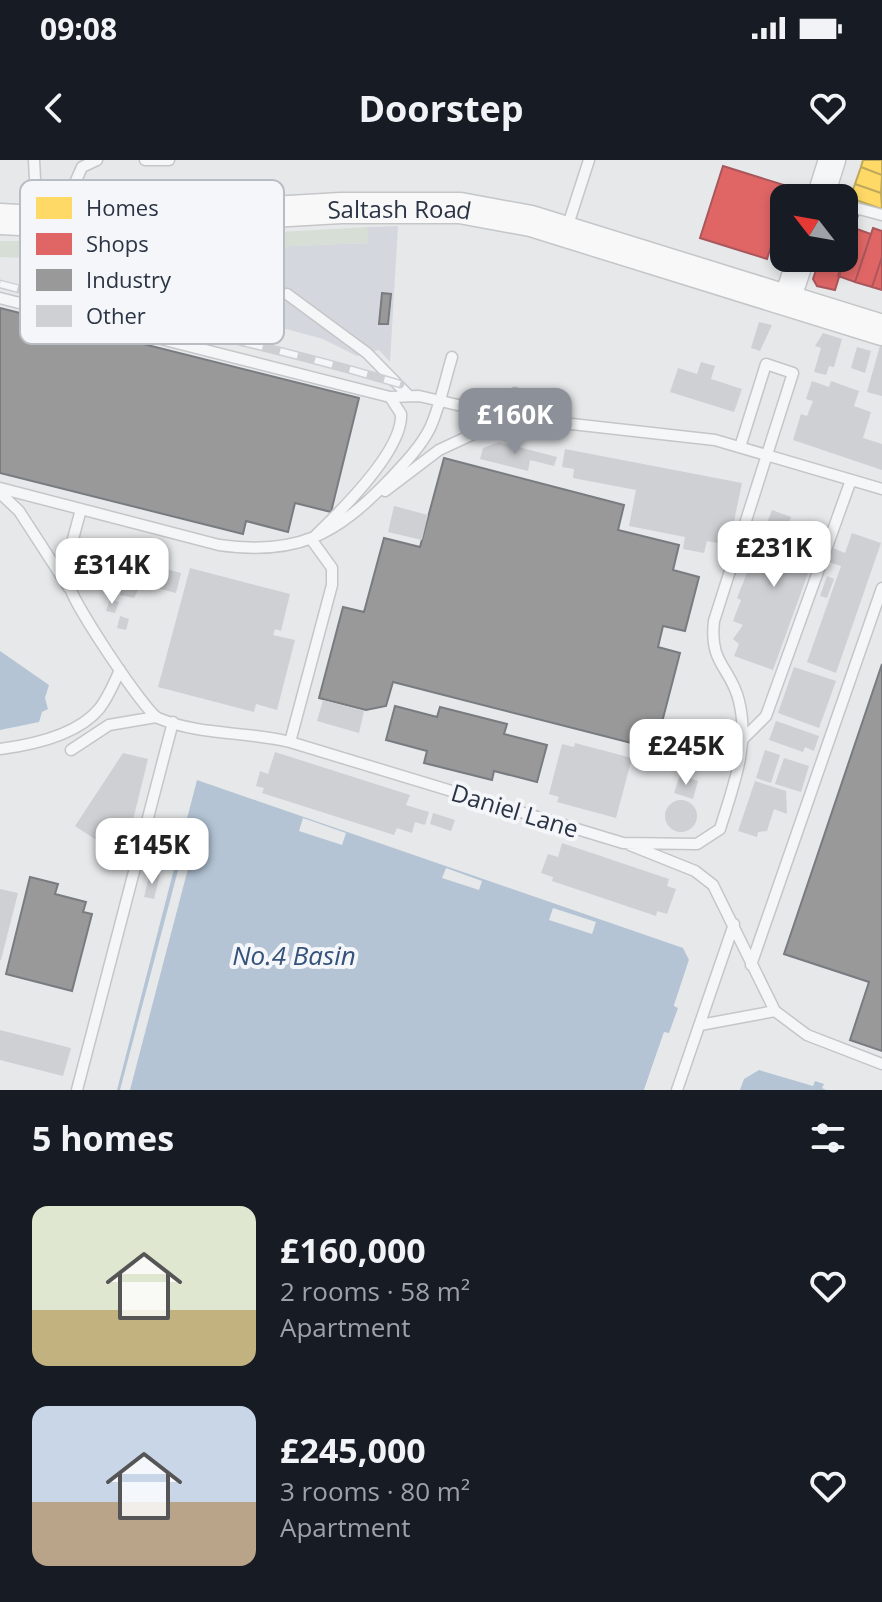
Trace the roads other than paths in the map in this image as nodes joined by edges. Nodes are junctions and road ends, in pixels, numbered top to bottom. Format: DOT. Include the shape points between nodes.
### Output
graph roads {
  1 [pos="34,160"];
  2 [pos="97,160"];
  3 [pos="145,160"];
  4 [pos="169,160"];
  5 [pos="589,160"];
  6 [pos="832,160"];
  7 [pos="35,180"];
  8 [pos="76,180"];
  9 [pos="824,184"];
  10 [pos="858,209"];
  11 [pos="284,212"];
  12 [pos="882,215"];
  13 [pos="0,219"];
  14 [pos="20,220"];
  15 [pos="566,231"];
  16 [pos="796,272"];
  17 [pos="287,294"];
  18 [pos="0,298"];
  19 [pos="787,300"];
  20 [pos="20,303"];
  21 [pos="882,330"];
  22 [pos="181,344"];
  23 [pos="452,357"];
  24 [pos="515,393"];
  25 [pos="409,396"];
  26 [pos="390,397"];
  27 [pos="439,401"];
  28 [pos="509,417"];
  29 [pos="740,447"];
  30 [pos="767,454"];
  31 [pos="851,480"];
  32 [pos="882,489"];
  33 [pos="0,490"];
  34 [pos="81,509"];
  35 [pos="356,515"];
  36 [pos="311,539"];
  37 [pos="882,588"];
  38 [pos="70,590"];
  39 [pos="120,670"];
  40 [pos="99,709"];
  41 [pos="156,717"];
  42 [pos="173,722"];
  43 [pos="743,739"];
  44 [pos="290,742"];
  45 [pos="0,749"];
  46 [pos="623,843"];
  47 [pos="734,924"];
  48 [pos="751,965"];
  49 [pos="775,1011"];
  50 [pos="700,1025"];
  51 [pos="882,1064"];
  52 [pos="77,1090"];
  53 [pos="677,1090"];
  1 -- 7 [label="lane"];
  2 -- 8 [label="lane" via="82,167"];
  3 -- 4 [label="lane"];
  5 -- 15 [label="lane"];
  6 -- 9 [label="street"];
  10 -- 12 [label="lane"];
  11 -- 15 [label="main road, Saltash Road" via="424,205 492,212"];
  13 -- 14 [label="main road, Saltash Road"];
  15 -- 19 [label="main road, Saltash Road"];
  16 -- 19 [label="street"];
  17 -- 25 [label="lane" via="367,353"];
  18 -- 20 [label="lane"];
  19 -- 21 [label="main road, Saltash Road"];
  22 -- 26 [label="lane"];
  23 -- 27 [label="lane"];
  24 -- 28 [label="lane"];
  25 -- 26 [label="lane"];
  25 -- 27 [label="lane"];
  26 -- 36 [label="lane" via="401,414 397,435 352,500"];
  27 -- 28 [label="lane"];
  27 -- 35 [label="lane" via="432,424 413,452"];
  28 -- 29 [label="lane"];
  28 -- 35 [label="lane" via="439,450"];
  29 -- 30 [label="lane"];
  29 -- 30 [label="lane, Daniel Lane" via="766,364 793,373"];
  30 -- 31 [label="lane"];
  30 -- 43 [label="lane, Daniel Lane" via="713,631 716,659 739,699"];
  31 -- 32 [label="lane"];
  31 -- 43 [label="lane" via="766,716"];
  33 -- 34 [label="lane"];
  33 -- 38 [label="lane"];
  34 -- 36 [label="lane" via="235,547"];
  34 -- 38 [label="lane" via="70,554"];
  35 -- 36 [label="lane"];
  36 -- 44 [label="lane" via="332,568 332,585"];
  37 -- 48 [label="lane"];
  38 -- 39 [label="lane"];
  39 -- 40 [label="lane"];
  39 -- 41 [label="lane"];
  40 -- 41 [label="lane" via="71,750 109,725"];
  40 -- 45 [label="lane" via="86,721 41,741"];
  41 -- 42 [label="lane, Daniel Lane"];
  42 -- 44 [label="lane, Daniel Lane" via="218,734"];
  42 -- 52 [label="lane"];
  43 -- 46 [label="lane, Daniel Lane" via="741,761 715,835 697,844"];
  44 -- 46 [label="lane, Daniel Lane"];
  46 -- 47 [label="lane" via="706,878"];
  47 -- 48 [label="lane"];
  47 -- 50 [label="lane"];
  48 -- 49 [label="lane"];
  49 -- 50 [label="lane"];
  49 -- 51 [label="lane" via="807,1035"];
  50 -- 53 [label="lane"];
}
